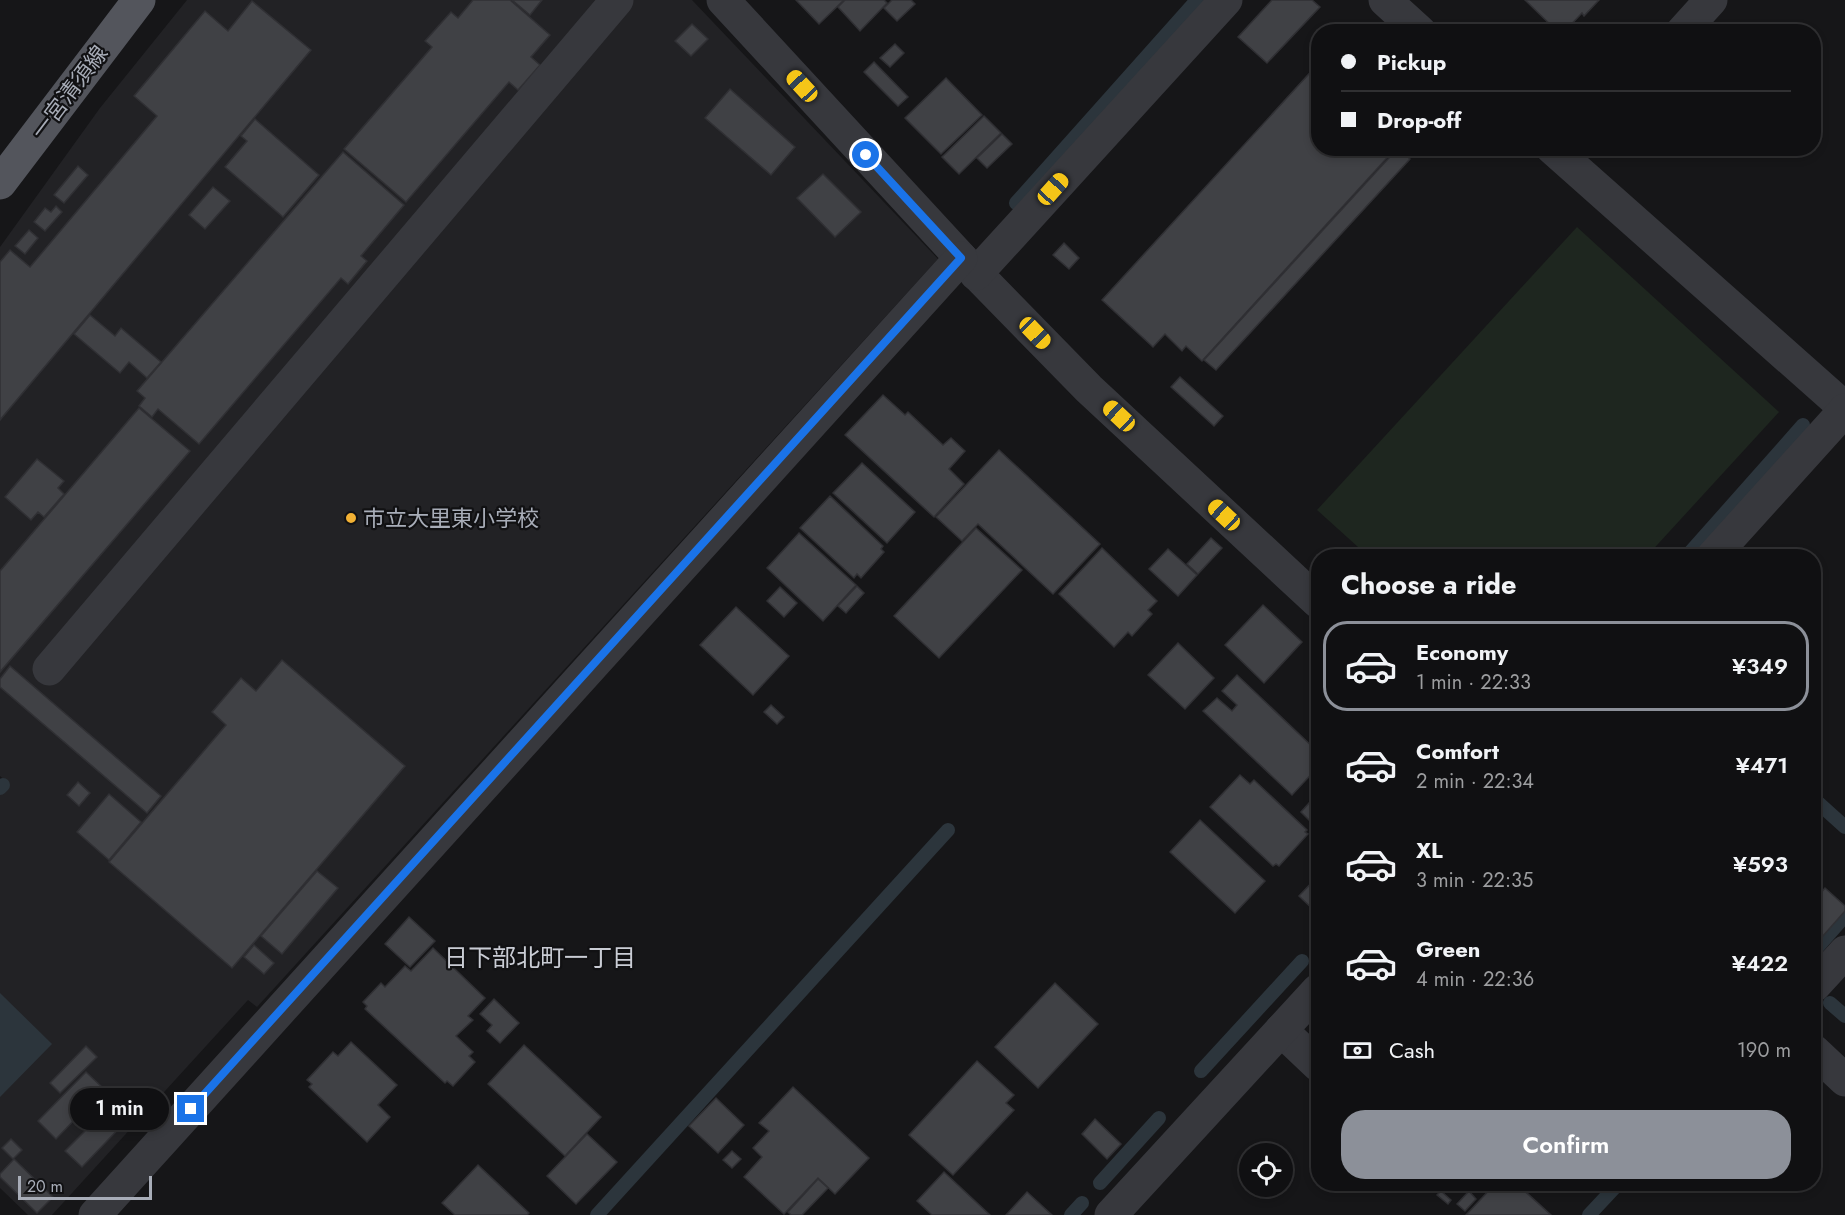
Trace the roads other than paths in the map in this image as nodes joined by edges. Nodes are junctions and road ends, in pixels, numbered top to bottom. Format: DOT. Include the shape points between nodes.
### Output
graph roads {
  1 [pos="138,0"];
  2 [pos="616,0"];
  3 [pos="723,0"];
  4 [pos="1226,0"];
  5 [pos="1385,0"];
  6 [pos="1711,0"];
  7 [pos="1411,24"];
  8 [pos="1689,24"];
  9 [pos="1569,156"];
  10 [pos="0,183"];
  11 [pos="969,266"];
  12 [pos="1845,409"];
  13 [pos="1719,549"];
  14 [pos="1311,596"];
  15 [pos="49,669"];
  16 [pos="1845,952"];
  17 [pos="1821,979"];
  18 [pos="1311,998"];
  19 [pos="1281,1030"];
  20 [pos="1311,1058"];
  21 [pos="1821,1058"];
  22 [pos="1845,1080"];
  23 [pos="95,1215"];
  24 [pos="1111,1215"];
  1 -- 10 [label="main road, 一宮清須線"];
  2 -- 15 [label="street"];
  3 -- 11 [label="street"];
  4 -- 11 [label="street"];
  5 -- 7 [label="street"];
  6 -- 8 [label="street"];
  9 -- 12 [label="street"];
  11 -- 14 [label="street" via="1089,389"];
  11 -- 23 [label="street"];
  12 -- 13 [label="street"];
  16 -- 17 [label="street"];
  18 -- 19 [label="street"];
  19 -- 20 [label="street"];
  19 -- 24 [label="street"];
  21 -- 22 [label="street"];
}
